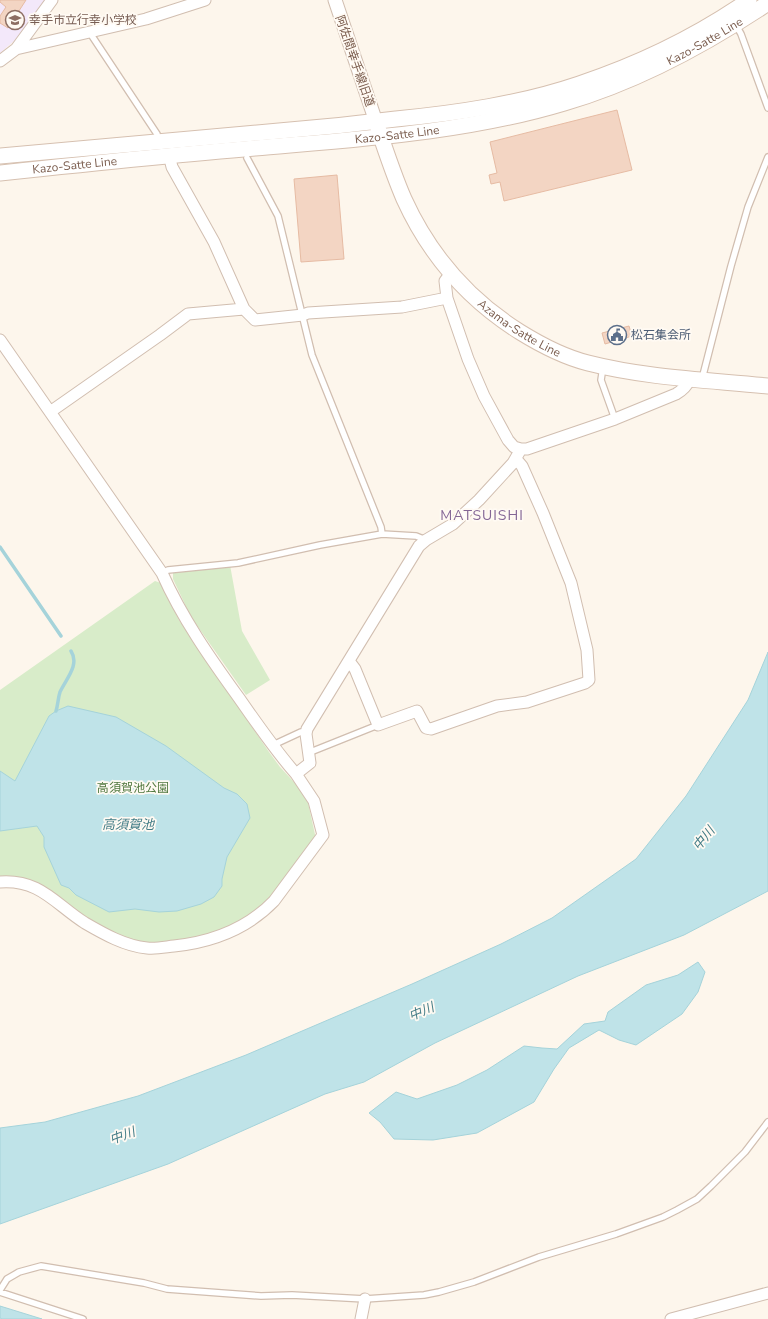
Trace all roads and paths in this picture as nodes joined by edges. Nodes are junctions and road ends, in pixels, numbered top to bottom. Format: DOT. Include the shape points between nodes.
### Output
graph roads {
  1 [pos="52,0"];
  2 [pos="205,0"];
  3 [pos="335,0"];
  4 [pos="749,0"];
  5 [pos="768,3"];
  6 [pos="736,25"];
  7 [pos="90,33"];
  8 [pos="16,49"];
  9 [pos="0,62"];
  10 [pos="768,108"];
  11 [pos="376,122"];
  12 [pos="381,137"];
  13 [pos="158,143"];
  14 [pos="169,155"];
  15 [pos="0,156"];
  16 [pos="768,157"];
  17 [pos="247,158"];
  18 [pos="0,173"];
  19 [pos="451,273"];
  20 [pos="447,298"];
  21 [pos="244,308"];
  22 [pos="303,315"];
  23 [pos="0,340"];
  24 [pos="603,366"];
  25 [pos="696,379"];
  26 [pos="768,386"];
  27 [pos="50,412"];
  28 [pos="615,419"];
  29 [pos="519,454"];
  30 [pos="382,534"];
  31 [pos="426,540"];
  32 [pos="162,573"];
  33 [pos="349,661"];
  34 [pos="378,725"];
  35 [pos="306,732"];
  36 [pos="272,745"];
  37 [pos="308,753"];
  38 [pos="296,774"];
  39 [pos="0,882"];
  40 [pos="768,1122"];
  41 [pos="0,1291"];
  42 [pos="768,1293"];
  43 [pos="365,1299"];
  44 [pos="83,1319"];
  45 [pos="361,1319"];
  46 [pos="671,1319"];
  1 -- 8 [label="street"];
  2 -- 7 [label="street"];
  3 -- 11 [label="street, 阿佐間幸手線旧道"];
  4 -- 11 [label="main road, Kazo-Satte Line" via="707,27 662,50 578,85 507,103 440,115"];
  5 -- 6 [label="main road, Kazo-Satte Line"];
  6 -- 10 [label="lane"];
  6 -- 12 [label="main road, Kazo-Satte Line" via="654,68 565,103 481,123"];
  7 -- 8 [label="street"];
  7 -- 13 [label="lane" via="153,128"];
  8 -- 9 [label="street"];
  11 -- 12 [label="main road, Azama-Satte Line"];
  11 -- 13 [label="main road, Kazo-Satte Line"];
  12 -- 14 [label="main road, Kazo-Satte Line"];
  12 -- 19 [label="main road, Azama-Satte Line" via="413,217 437,256"];
  13 -- 15 [label="main road, Kazo-Satte Line"];
  14 -- 18 [label="main road, Kazo-Satte Line"];
  14 -- 21 [label="street" via="172,167 214,242"];
  16 -- 25 [label="lane" via="748,208"];
  17 -- 22 [label="lane" via="278,216"];
  19 -- 20 [label="street" via="445,281"];
  19 -- 24 [label="main road, Azama-Satte Line" via="486,308 533,340 587,363"];
  20 -- 22 [label="street" via="402,308"];
  20 -- 29 [label="street" via="484,396 508,440"];
  21 -- 22 [label="street" via="255,320"];
  21 -- 27 [label="street" via="188,314"];
  22 -- 30 [label="lane" via="312,355"];
  23 -- 27 [label="street"];
  24 -- 25 [label="main road, Azama-Satte Line" via="624,371"];
  24 -- 28 [label="lane" via="601,380"];
  25 -- 26 [label="main road, Azama-Satte Line"];
  25 -- 28 [label="street" via="676,394"];
  27 -- 32 [label="street"];
  28 -- 29 [label="street"];
  29 -- 31 [label="street" via="479,500 453,524"];
  29 -- 34 [label="street" via="571,583 587,650 589,680 527,702 497,706 431,729 426,728 418,711"];
  30 -- 31 [label="lane" via="416,536"];
  30 -- 32 [label="lane" via="238,563 168,570"];
  31 -- 33 [label="street" via="419,546"];
  32 -- 36 [label="street" via="192,629"];
  33 -- 34 [label="street"];
  33 -- 35 [label="street"];
  34 -- 37 [label="lane"];
  35 -- 36 [label="lane"];
  35 -- 37 [label="street"];
  36 -- 38 [label="street"];
  37 -- 38 [label="street" via="310,763"];
  38 -- 39 [label="street" via="314,801 322,836 266,909 248,922 219,936 193,944 162,948 146,948 119,942 85,923 37,888 24,883"];
  40 -- 43 [label="lane" via="745,1152 704,1194 663,1217 455,1288 424,1295"];
  41 -- 43 [label="lane" via="7,1279 19,1272 41,1266 167,1289 261,1296"];
  41 -- 44 [label="lane"];
  42 -- 46 [label="street"];
  43 -- 45 [label="street"];
}
